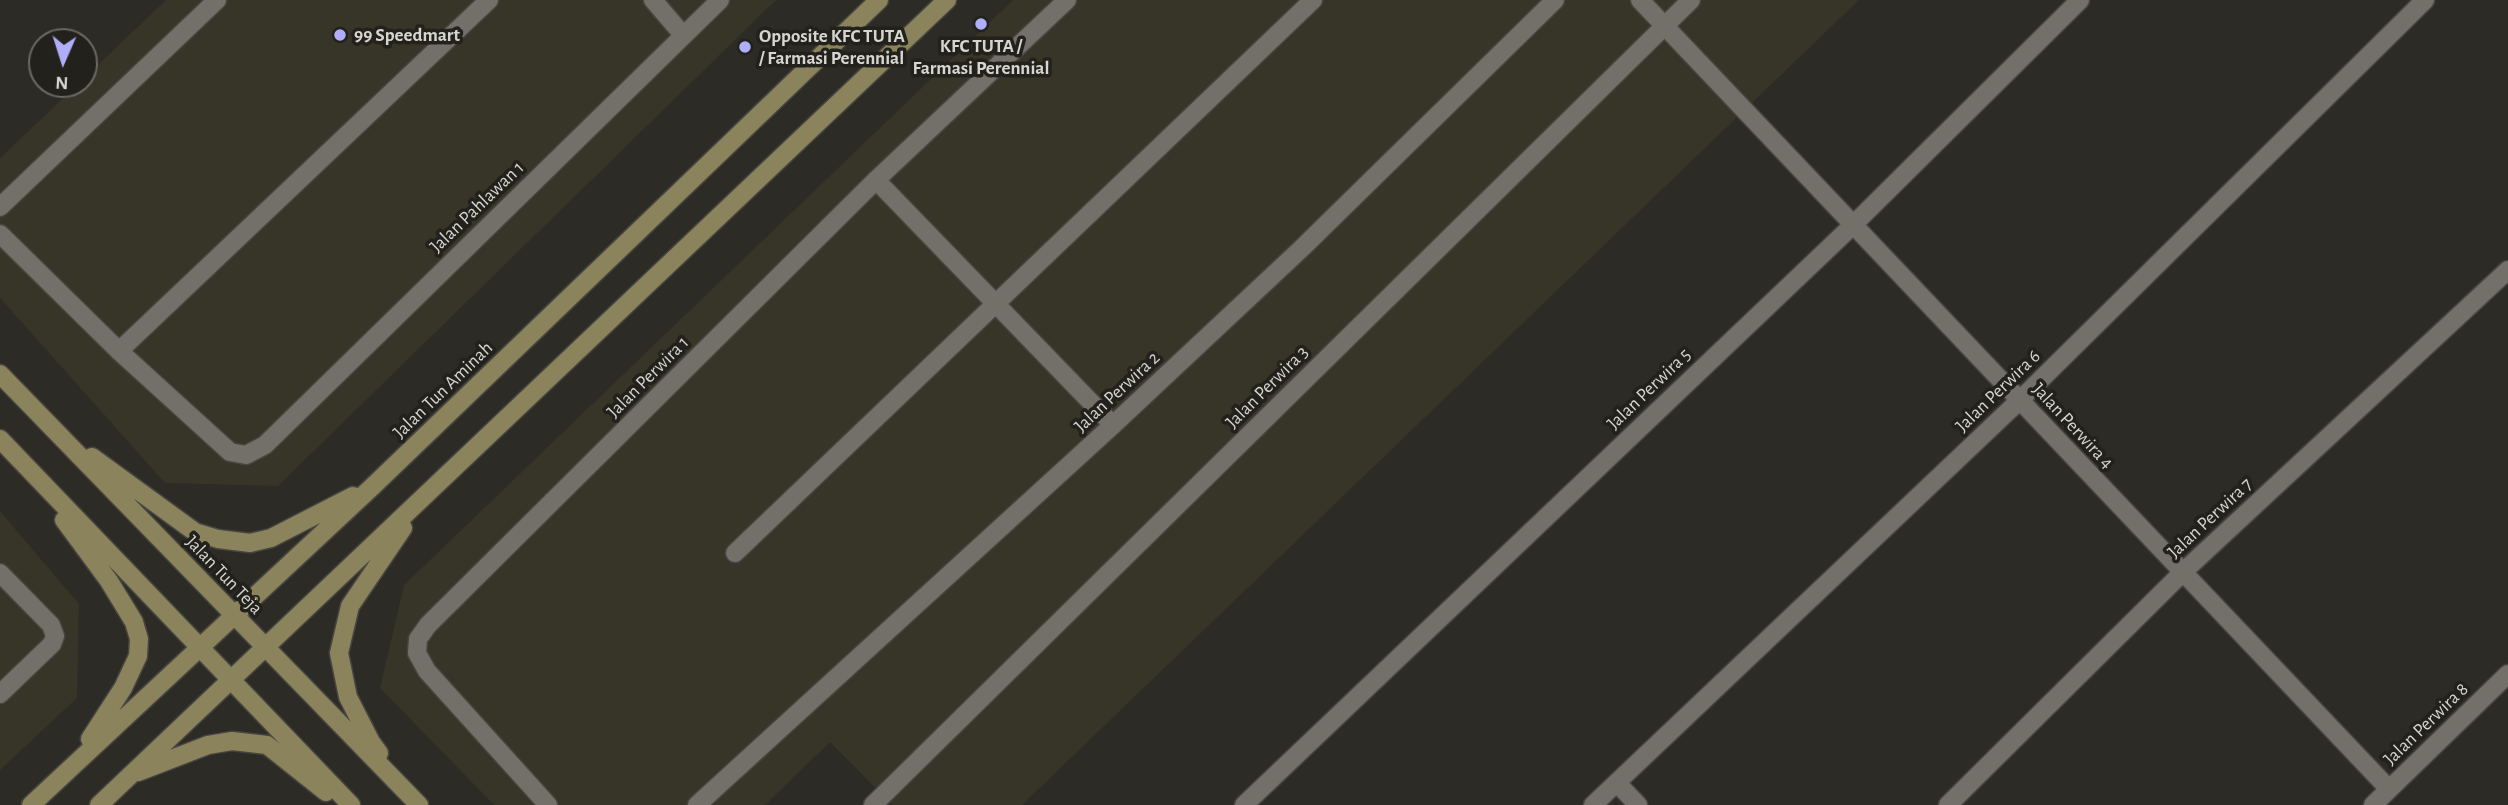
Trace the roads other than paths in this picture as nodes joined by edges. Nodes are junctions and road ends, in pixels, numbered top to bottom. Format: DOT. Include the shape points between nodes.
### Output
graph roads {
  1 [pos="217,0"];
  2 [pos="489,0"];
  3 [pos="653,0"];
  4 [pos="720,0"];
  5 [pos="879,0"];
  6 [pos="947,0"];
  7 [pos="1067,0"];
  8 [pos="1313,0"];
  9 [pos="1555,0"];
  10 [pos="1640,0"];
  11 [pos="1691,0"];
  12 [pos="2080,0"];
  13 [pos="2425,0"];
  14 [pos="1665,26"];
  15 [pos="684,35"];
  16 [pos="876,180"];
  17 [pos="0,207"];
  18 [pos="1853,225"];
  19 [pos="0,234"];
  20 [pos="2508,270"];
  21 [pos="996,303"];
  22 [pos="119,351"];
  23 [pos="0,374"];
  24 [pos="2020,400"];
  25 [pos="1113,425"];
  26 [pos="51,427"];
  27 [pos="0,439"];
  28 [pos="24,464"];
  29 [pos="372,487"];
  30 [pos="423,499"];
  31 [pos="735,553"];
  32 [pos="2183,572"];
  33 [pos="0,573"];
  34 [pos="235,616"];
  35 [pos="200,647"];
  36 [pos="266,648"];
  37 [pos="2508,674"];
  38 [pos="231,679"];
  39 [pos="0,694"];
  40 [pos="70,768"];
  41 [pos="129,775"];
  42 [pos="1617,783"];
  43 [pos="2389,789"];
  44 [pos="31,805"];
  45 [pos="99,805"];
  46 [pos="342,805"];
  47 [pos="351,805"];
  48 [pos="419,805"];
  49 [pos="548,805"];
  50 [pos="697,805"];
  51 [pos="873,805"];
  52 [pos="1244,805"];
  53 [pos="1593,805"];
  54 [pos="1638,805"];
  55 [pos="1948,805"];
  56 [pos="2373,805"];
  1 -- 17 [label="street"];
  2 -- 22 [label="street"];
  3 -- 15 [label="street"];
  4 -- 15 [label="street, Jalan Pahlawan 1"];
  5 -- 29 [label="main road, Jalan Tun Aminah"];
  6 -- 30 [label="main road"];
  7 -- 16 [label="street, Jalan Perwira 1"];
  8 -- 21 [label="street"];
  9 -- 25 [label="street, Jalan Perwira 2"];
  10 -- 14 [label="street, Jalan Perwira 4"];
  11 -- 14 [label="street, Jalan Perwira 3"];
  12 -- 18 [label="street, Jalan Perwira 5"];
  13 -- 24 [label="street, Jalan Perwira 6"];
  14 -- 18 [label="street, Jalan Perwira 4"];
  14 -- 51 [label="street, Jalan Perwira 3"];
  15 -- 22 [label="street, Jalan Pahlawan 1" via="265,444 246,454 230,452"];
  16 -- 21 [label="street"];
  16 -- 49 [label="street, Jalan Perwira 1" via="418,639 417,653 427,671"];
  18 -- 24 [label="street, Jalan Perwira 4"];
  18 -- 52 [label="street, Jalan Perwira 5"];
  19 -- 22 [label="street"];
  20 -- 32 [label="street, Jalan Perwira 7"];
  21 -- 25 [label="street"];
  21 -- 31 [label="street"];
  23 -- 26 [label="main road, Jalan Tun Teja"];
  24 -- 32 [label="street, Jalan Perwira 4"];
  24 -- 42 [label="street, Jalan Perwira 6"];
  25 -- 50 [label="street, Jalan Perwira 2"];
  26 -- 29 [label="main road" via="195,532 218,539 250,543 271,538"];
  26 -- 34 [label="main road, Jalan Tun Teja"];
  27 -- 28 [label="main road"];
  28 -- 35 [label="main road"];
  28 -- 40 [label="main road" via="109,581 139,639 138,656 122,688"];
  29 -- 34 [label="main road, Jalan Tun Aminah"];
  30 -- 36 [label="main road"];
  30 -- 48 [label="main road" via="350,606 339,653 348,696 371,742"];
  32 -- 43 [label="street, Jalan Perwira 4"];
  32 -- 55 [label="street, Jalan Perwira 7"];
  33 -- 39 [label="street" via="51,625 55,636"];
  34 -- 35 [label="main road, Jalan Tun Aminah"];
  34 -- 36 [label="main road, Jalan Tun Teja"];
  35 -- 38 [label="main road"];
  35 -- 40 [label="main road, Jalan Tun Aminah"];
  36 -- 38 [label="main road"];
  36 -- 48 [label="main road, Jalan Tun Teja"];
  37 -- 43 [label="street, Jalan Perwira 8"];
  38 -- 41 [label="main road"];
  38 -- 47 [label="main road"];
  40 -- 44 [label="main road, Jalan Tun Aminah"];
  41 -- 45 [label="main road"];
  41 -- 46 [label="main road" via="208,746 232,741 267,745"];
  42 -- 53 [label="street, Jalan Perwira 6"];
  42 -- 54 [label="street"];
  43 -- 56 [label="street, Jalan Perwira 8"];
}
